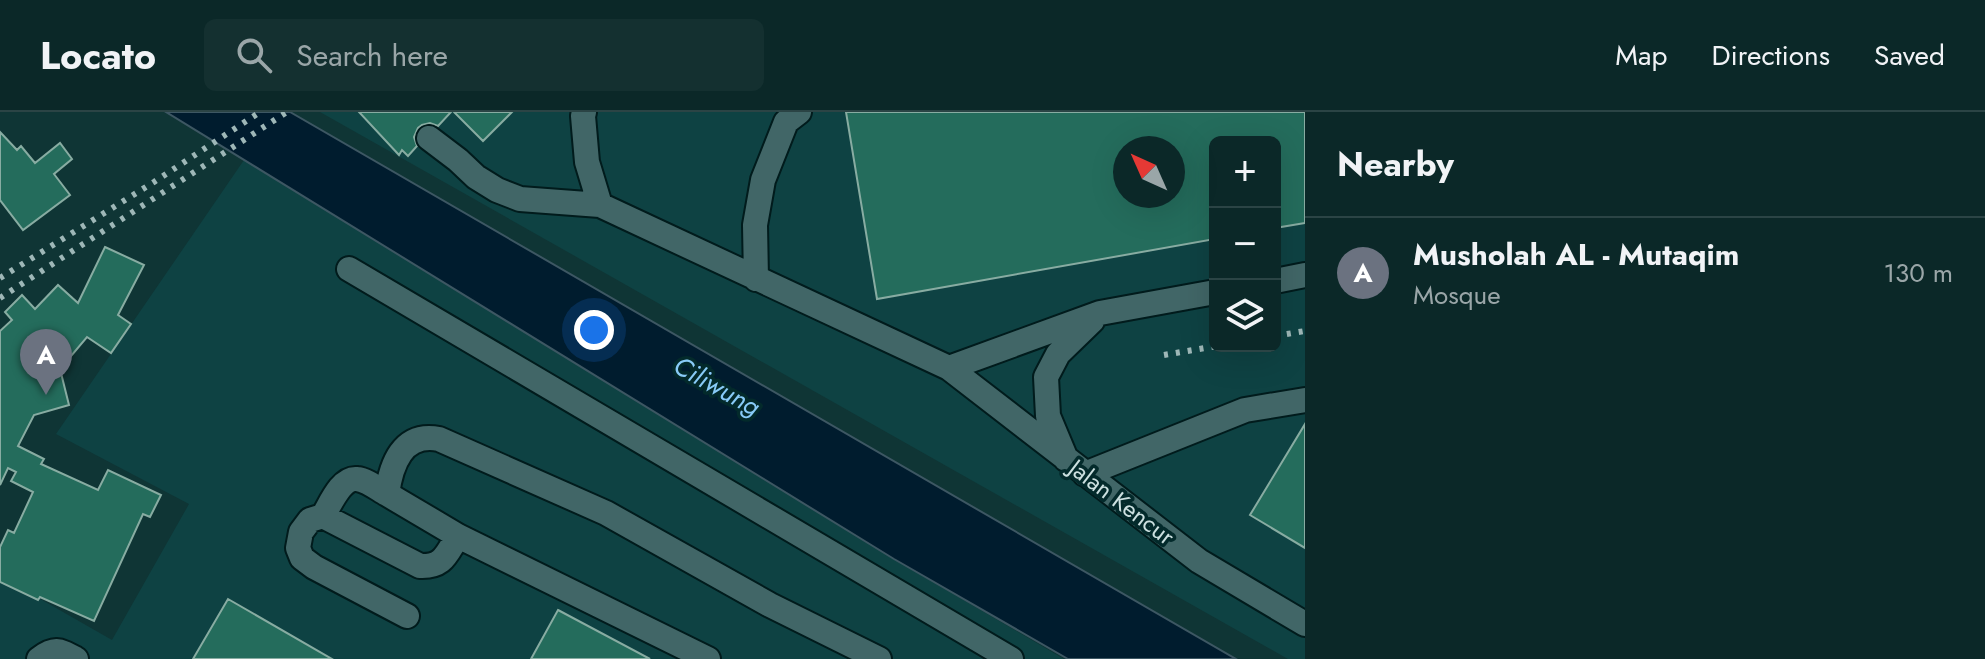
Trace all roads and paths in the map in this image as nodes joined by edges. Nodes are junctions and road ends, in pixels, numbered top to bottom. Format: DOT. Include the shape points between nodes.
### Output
graph roads {
  1 [pos="584,112"];
  2 [pos="799,112"];
  3 [pos="429,138"];
  4 [pos="600,205"];
  5 [pos="349,269"];
  6 [pos="1305,275"];
  7 [pos="756,279"];
  8 [pos="1280,280"];
  9 [pos="1209,293"];
  10 [pos="1100,313"];
  11 [pos="949,368"];
  12 [pos="1305,400"];
  13 [pos="1076,467"];
  14 [pos="387,494"];
  15 [pos="323,516"];
  16 [pos="458,536"];
  17 [pos="407,616"];
  18 [pos="1305,624"];
  19 [pos="39,659"];
  20 [pos="76,659"];
  21 [pos="708,659"];
  22 [pos="878,659"];
  23 [pos="1011,659"];
  1 -- 4 [label="lane" via="587,162"];
  2 -- 7 [label="lane" via="786,122 763,180 755,225"];
  3 -- 4 [label="lane" via="497,190 520,199"];
  4 -- 7 [label="lane, Jalan Kencur"];
  5 -- 23 [label="lane"];
  6 -- 8 [label="lane"];
  7 -- 11 [label="lane, Jalan Kencur"];
  9 -- 10 [label="lane"];
  10 -- 11 [label="lane"];
  10 -- 13 [label="lane" via="1058,354 1046,377 1048,416"];
  11 -- 13 [label="lane, Jalan Kencur"];
  12 -- 13 [label="lane" via="1245,410"];
  13 -- 18 [label="lane, Jalan Kencur" via="1199,561"];
  14 -- 15 [label="lane" via="350,479"];
  14 -- 16 [label="lane"];
  14 -- 22 [label="lane" via="395,459 405,447 418,439 439,439 606,513"];
  15 -- 16 [label="lane" via="420,566 442,561"];
  15 -- 17 [label="lane" via="310,520 301,532 302,558"];
  16 -- 21 [label="lane"];
  19 -- 20 [label="lane" via="60,651"];
}
